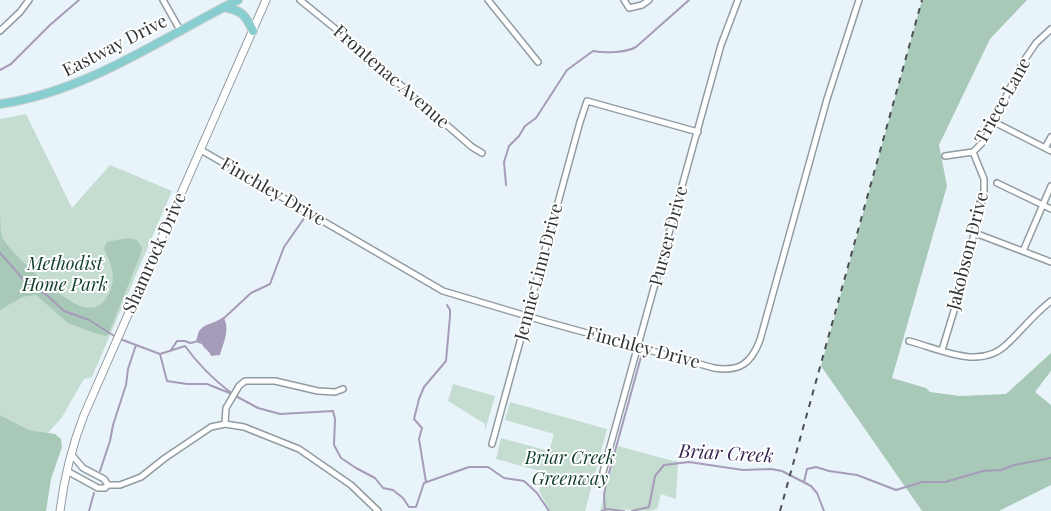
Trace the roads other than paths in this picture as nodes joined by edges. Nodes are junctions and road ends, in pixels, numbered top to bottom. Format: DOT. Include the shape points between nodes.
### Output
graph roads {
  1 [pos="29,0"];
  2 [pos="164,0"];
  3 [pos="238,0"];
  4 [pos="266,0"];
  5 [pos="300,0"];
  6 [pos="488,0"];
  7 [pos="624,0"];
  8 [pos="649,0"];
  9 [pos="738,0"];
  10 [pos="859,0"];
  11 [pos="224,7"];
  12 [pos="1051,29"];
  13 [pos="180,30"];
  14 [pos="0,31"];
  15 [pos="253,31"];
  16 [pos="538,62"];
  17 [pos="0,104"];
  18 [pos="994,122"];
  19 [pos="698,132"];
  20 [pos="1051,137"];
  21 [pos="1045,148"];
  22 [pos="201,150"];
  23 [pos="1051,151"];
  24 [pos="973,152"];
  25 [pos="482,153"];
  26 [pos="945,156"];
  27 [pos="997,183"];
  28 [pos="1051,186"];
  29 [pos="1042,205"];
  30 [pos="1051,209"];
  31 [pos="975,232"];
  32 [pos="1023,251"];
  33 [pos="1051,262"];
  34 [pos="1051,301"];
  35 [pos="527,316"];
  36 [pos="909,341"];
  37 [pos="638,347"];
  38 [pos="942,350"];
  39 [pos="343,390"];
  40 [pos="225,424"];
  41 [pos="492,444"];
  42 [pos="71,454"];
  43 [pos="67,471"];
  44 [pos="603,472"];
  45 [pos="108,485"];
  46 [pos="60,511"];
  47 [pos="378,511"];
  1 -- 14 [label="street"];
  2 -- 13 [label="street"];
  3 -- 11 [label="main road, Eastway Drive"];
  4 -- 15 [label="street, Shamrock Drive"];
  5 -- 25 [label="street, Frontenac Avenue"];
  6 -- 16 [label="street"];
  7 -- 8 [label="street" via="629,8 642,6"];
  9 -- 19 [label="street, Purser Drive"];
  10 -- 37 [label="street, Finchley Drive" via="753,356 739,367 721,369"];
  11 -- 13 [label="main road, Eastway Drive"];
  11 -- 15 [label="main road" via="238,10 247,18"];
  12 -- 18 [label="street, Triece Lane" via="1023,62"];
  13 -- 17 [label="main road, Eastway Drive" via="86,79 34,98"];
  15 -- 22 [label="street, Shamrock Drive"];
  18 -- 21 [label="street"];
  18 -- 24 [label="street, Triece Lane" via="984,141"];
  19 -- 35 [label="street, Jennie Linn Drive" via="587,101"];
  19 -- 37 [label="street, Purser Drive"];
  20 -- 21 [label="street"];
  21 -- 23 [label="street"];
  22 -- 35 [label="street, Finchley Drive" via="444,291"];
  22 -- 42 [label="street, Shamrock Drive" via="84,415"];
  24 -- 26 [label="street, Triece Lane"];
  24 -- 31 [label="street, Jakobson Drive" via="985,186"];
  27 -- 29 [label="street"];
  28 -- 29 [label="street"];
  29 -- 30 [label="street"];
  29 -- 32 [label="street"];
  31 -- 32 [label="street"];
  31 -- 38 [label="street, Jakobson Drive"];
  32 -- 33 [label="street"];
  34 -- 38 [label="street" via="1005,346 990,356 969,357"];
  35 -- 37 [label="street, Finchley Drive"];
  35 -- 41 [label="street, Jennie Linn Drive"];
  36 -- 38 [label="street"];
  37 -- 44 [label="street, Purser Drive"];
  39 -- 40 [label="street" via="318,391 275,381 251,380 237,389 225,411"];
  40 -- 45 [label="street" via="211,426 141,477 120,485"];
  40 -- 47 [label="street" via="244,427 298,449 351,485"];
  42 -- 43 [label="street, Shamrock Drive"];
  42 -- 45 [label="street" via="82,468 104,479"];
  43 -- 45 [label="street" via="98,488"];
  43 -- 46 [label="street, Shamrock Drive"];
}
